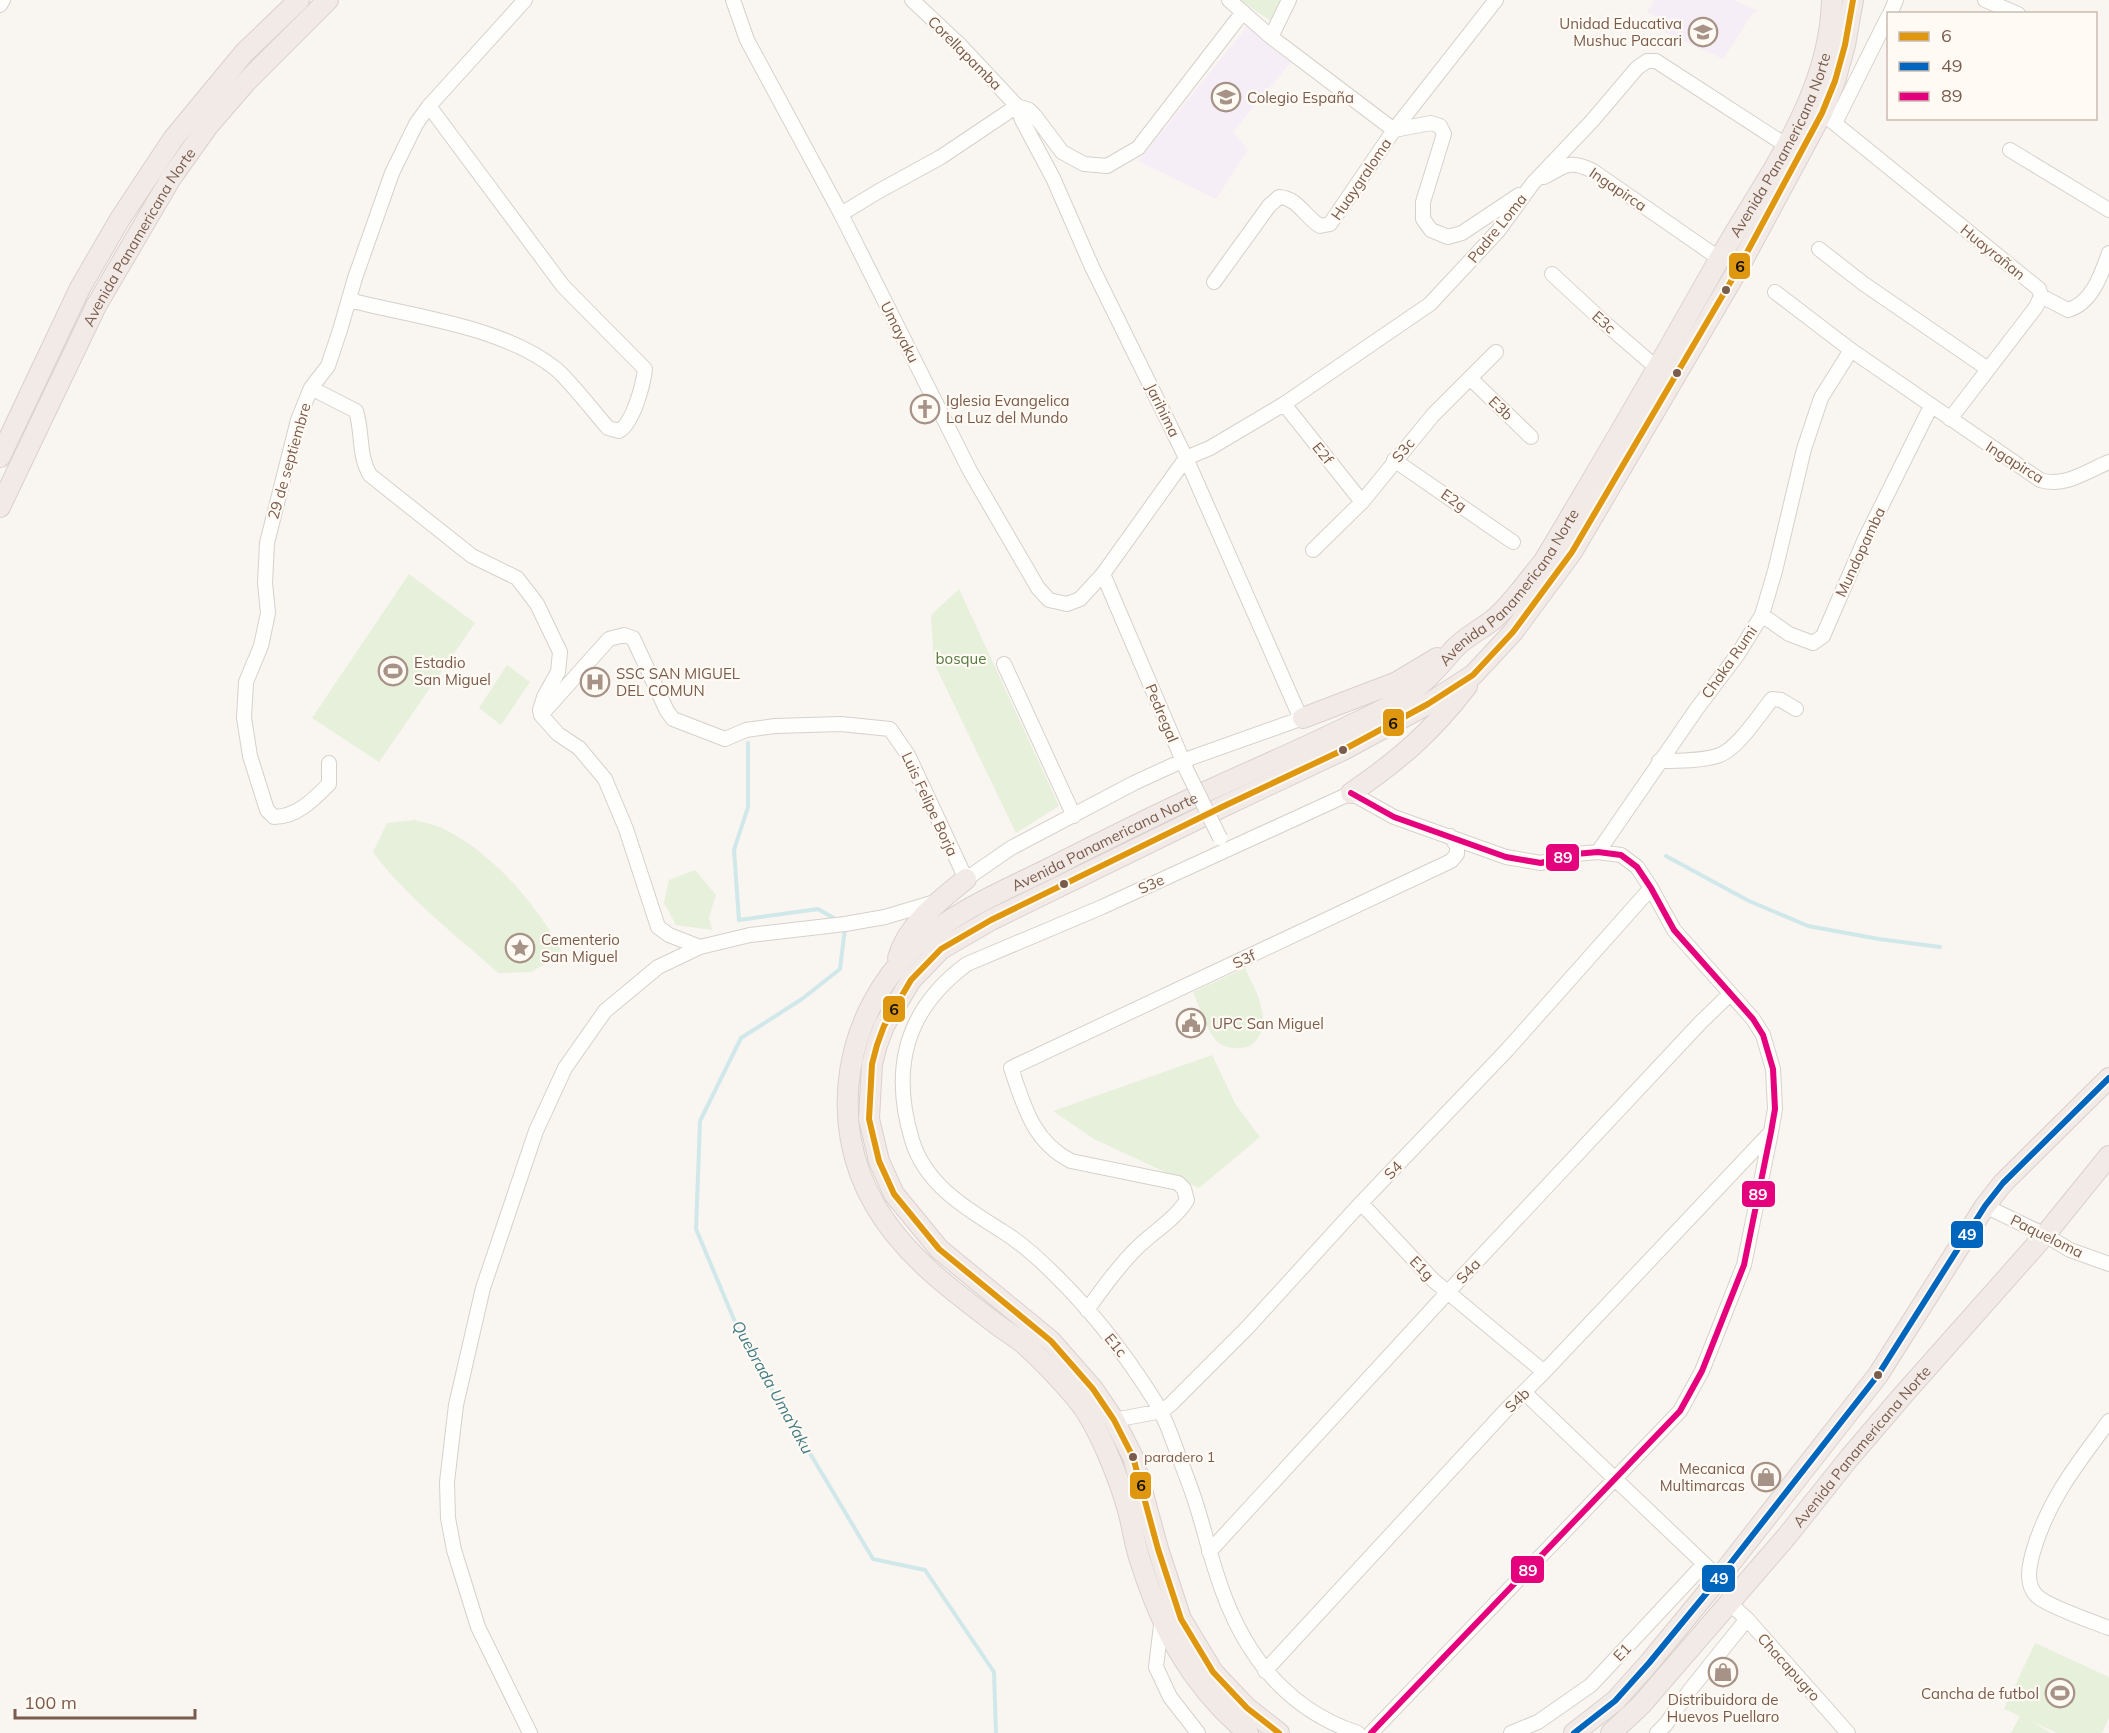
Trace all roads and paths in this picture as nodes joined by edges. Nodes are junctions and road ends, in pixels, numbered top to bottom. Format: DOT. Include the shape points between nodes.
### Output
graph roads {
  1 [pos="3,0"];
  2 [pos="299,0"];
  3 [pos="328,0"];
  4 [pos="525,0"];
  5 [pos="733,0"];
  6 [pos="912,0"];
  7 [pos="1229,0"];
  8 [pos="1289,0"];
  9 [pos="1832,0"];
  10 [pos="1853,0"];
  11 [pos="1985,0"];
  12 [pos="1494,1"];
  13 [pos="0,5"];
  14 [pos="1243,12"];
  15 [pos="2013,12"];
  16 [pos="1887,18"];
  17 [pos="1270,37"];
  18 [pos="429,106"];
  19 [pos="1017,106"];
  20 [pos="1829,118"];
  21 [pos="1394,130"];
  22 [pos="1786,146"];
  23 [pos="2010,150"];
  24 [pos="1533,183"];
  25 [pos="2109,210"];
  26 [pos="841,214"];
  27 [pos="1820,249"];
  28 [pos="2109,253"];
  29 [pos="1720,259"];
  30 [pos="1552,274"];
  31 [pos="1214,282"];
  32 [pos="1775,292"];
  33 [pos="2041,296"];
  34 [pos="349,300"];
  35 [pos="1851,350"];
  36 [pos="1496,352"];
  37 [pos="1658,369"];
  38 [pos="1988,369"];
  39 [pos="1471,379"];
  40 [pos="311,388"];
  41 [pos="1284,404"];
  42 [pos="1931,406"];
  43 [pos="1950,419"];
  44 [pos="1531,438"];
  45 [pos="0,457"];
  46 [pos="1186,458"];
  47 [pos="1394,460"];
  48 [pos="2109,462"];
  49 [pos="1362,502"];
  50 [pos="0,507"];
  51 [pos="1513,542"];
  52 [pos="1313,550"];
  53 [pos="1103,574"];
  54 [pos="1762,615"];
  55 [pos="1455,647"];
  56 [pos="1004,664"];
  57 [pos="1473,675"];
  58 [pos="1796,709"];
  59 [pos="541,715"];
  60 [pos="1302,718"];
  61 [pos="1659,761"];
  62 [pos="329,763"];
  63 [pos="1184,765"];
  64 [pos="1351,793"];
  65 [pos="1074,816"];
  66 [pos="1450,836"];
  67 [pos="1223,844"];
  68 [pos="1598,852"];
  69 [pos="966,879"];
  70 [pos="1651,888"];
  71 [pos="940,900"];
  72 [pos="700,947"];
  73 [pos="893,973"];
  74 [pos="952,975"];
  75 [pos="1730,994"];
  76 [pos="2109,1078"];
  77 [pos="1771,1132"];
  78 [pos="2109,1156"];
  79 [pos="1361,1203"];
  80 [pos="1985,1206"];
  81 [pos="2045,1235"];
  82 [pos="2109,1264"];
  83 [pos="1448,1292"];
  84 [pos="1087,1311"];
  85 [pos="1544,1372"];
  86 [pos="1525,1393"];
  87 [pos="1162,1411"];
  88 [pos="1114,1420"];
  89 [pos="2109,1421"];
  90 [pos="1616,1478"];
  91 [pos="1209,1552"];
  92 [pos="1712,1571"];
  93 [pos="1729,1603"];
  94 [pos="1162,1617"];
  95 [pos="1747,1619"];
  96 [pos="2109,1628"];
  97 [pos="1265,1671"];
  98 [pos="530,1733"];
  99 [pos="1198,1733"];
  100 [pos="1248,1733"];
  101 [pos="1279,1733"];
  102 [pos="1358,1733"];
  103 [pos="1371,1733"];
  104 [pos="1511,1733"];
  105 [pos="1574,1733"];
  106 [pos="1611,1733"];
  107 [pos="1657,1733"];
  108 [pos="1848,1733"];
  1 -- 13 [label="street"];
  2 -- 45 [label="highway, Avenida Panamericana Norte" via="244,54 173,139 120,219 80,288"];
  3 -- 50 [label="highway, Avenida Panamericana Norte" via="207,126 171,178 96,306"];
  4 -- 18 [label="street, 29 de septiembre"];
  5 -- 26 [label="street, Umayaku" via="747,40"];
  6 -- 19 [label="street, Corellapamba"];
  7 -- 14 [label="street"];
  8 -- 17 [label="street"];
  9 -- 22 [label="highway, Avenida Panamericana Norte" via="1821,72"];
  10 -- 20 [label="highway, Avenida Panamericana Norte"];
  11 -- 15 [label="street"];
  12 -- 21 [label="street, Huaygraloma"];
  14 -- 17 [label="street"];
  14 -- 19 [label="street" via="1138,148 1107,166 1084,164 1062,152 1035,116"];
  16 -- 20 [label="street"];
  17 -- 21 [label="street"];
  18 -- 34 [label="street, 29 de septiembre" via="392,173"];
  18 -- 34 [label="street" via="563,286 645,369 643,386 625,427 619,431 608,428 556,370 525,351 488,334"];
  19 -- 26 [label="street" via="941,157"];
  19 -- 46 [label="street, Jarihima"];
  20 -- 33 [label="street, Huayrañan" via="2039,289"];
  20 -- 57 [label="highway, Avenida Panamericana Norte" via="1572,552 1513,632"];
  21 -- 24 [label="street, Ingapirca" via="1431,123 1440,126 1444,134 1424,202 1423,219 1439,234 1448,237 1462,233"];
  21 -- 31 [label="street, Huaygraloma" via="1330,224 1320,226 1295,202 1279,197"];
  22 -- 24 [label="street, Padre Loma" via="1656,62 1647,61"];
  22 -- 29 [label="highway, Avenida Panamericana Norte"];
  23 -- 25 [label="street"];
  24 -- 29 [label="street, Ingapirca" via="1568,165 1579,164"];
  24 -- 41 [label="street, Padre Loma" via="1498,231 1430,304"];
  26 -- 53 [label="street, Umayaku" via="970,471 1038,588 1050,600 1067,604 1080,599"];
  27 -- 38 [label="street"];
  28 -- 33 [label="street, Huayrañan" via="2099,279 2079,307 2068,310"];
  29 -- 37 [label="highway, Avenida Panamericana Norte"];
  30 -- 37 [label="street, E3c"];
  32 -- 35 [label="street, Ingapirca"];
  33 -- 38 [label="street"];
  34 -- 40 [label="street, 29 de septiembre" via="328,366"];
  35 -- 42 [label="street, Ingapirca"];
  35 -- 54 [label="street, Chaka Rumi" via="1821,398 1804,449"];
  36 -- 39 [label="street, S3c"];
  37 -- 55 [label="highway, Avenida Panamericana Norte" via="1544,561 1498,616"];
  38 -- 43 [label="street"];
  39 -- 44 [label="street, E3b"];
  39 -- 47 [label="street, S3c"];
  40 -- 59 [label="street" via="356,411 363,463 370,475 472,556 517,578 537,604 560,652 558,672 544,697"];
  40 -- 62 [label="street, 29 de septiembre" via="298,420 267,543 268,613 261,646 246,682 244,718 250,756 267,810 274,817 285,817 300,809 329,784"];
  41 -- 46 [label="street, Padre Loma"];
  41 -- 49 [label="street, E2f"];
  42 -- 43 [label="street, Ingapirca"];
  42 -- 54 [label="street, Mundopamba" via="1864,539 1823,636 1813,643 1789,634"];
  43 -- 48 [label="street, Ingapirca" via="2040,480 2052,484"];
  46 -- 53 [label="street"];
  46 -- 60 [label="street, Jarihima"];
  47 -- 49 [label="street, S3c"];
  47 -- 51 [label="street, E2g"];
  49 -- 52 [label="street, S3c"];
  53 -- 63 [label="street, Pedregal"];
  54 -- 61 [label="street, Chaka Rumi"];
  55 -- 60 [label="highway" via="1396,682"];
  55 -- 73 [label="highway, Avenida Panamericana Norte" via="1436,671 1398,701 990,898 933,933"];
  56 -- 65 [label="street"];
  57 -- 64 [label="highway" via="1424,737"];
  57 -- 88 [label="highway, Avenida Panamericana Norte" via="1343,750 961,937 922,967 884,1026 872,1064 869,1119 879,1161 894,1194 939,1249 1051,1341"];
  58 -- 61 [label="street" via="1772,699 1735,745 1721,754"];
  59 -- 69 [label="street, Luis Felipe Borja" via="609,639 624,635 633,638 673,719 725,739 746,730 775,726 841,724 890,729 908,755"];
  59 -- 72 [label="street" via="558,734 579,748 605,779 658,927"];
  60 -- 63 [label="street"];
  61 -- 68 [label="street, Chaka Rumi"];
  63 -- 65 [label="street" via="1134,783"];
  63 -- 67 [label="street, Pedregal, bridge"];
  64 -- 66 [label="street" via="1394,817"];
  64 -- 67 [label="street, S3e"];
  65 -- 69 [label="street" via="1011,848"];
  66 -- 68 [label="street" via="1506,857 1541,862"];
  66 -- 84 [label="street, S3f" via="1457,846 1457,854 1450,861 1011,1068 1026,1111 1042,1140 1056,1154 1071,1161 1178,1183 1185,1189 1187,1200 1182,1209 1138,1247 1107,1281"];
  67 -- 74 [label="street, S3e" via="1102,907 968,964"];
  68 -- 70 [label="street" via="1621,855 1637,867"];
  69 -- 71 [label="highway"];
  70 -- 75 [label="street" via="1674,930"];
  70 -- 79 [label="street, S4" via="1509,1049"];
  71 -- 72 [label="street" via="845,924 742,936"];
  71 -- 73 [label="highway" via="909,934"];
  72 -- 98 [label="street" via="658,967 605,1011 565,1068 536,1131 483,1288 456,1405 447,1482 454,1550 478,1627"];
  73 -- 94 [label="highway, Avenida Panamericana Norte" via="864,1020 848,1079 850,1140 866,1188 889,1226 918,1259 1022,1342 1080,1403 1110,1462 1127,1508 1141,1565"];
  74 -- 84 [label="street, E1c" via="927,1002 912,1029 904,1056 903,1099 912,1141 938,1185 1053,1272"];
  75 -- 77 [label="street" via="1763,1035 1773,1069 1776,1109"];
  75 -- 83 [label="street, S4a"];
  76 -- 80 [label="highway, Avenida Panamericana Norte" via="2003,1183"];
  77 -- 85 [label="street, S4b"];
  77 -- 90 [label="street" via="1744,1265 1702,1371 1680,1411"];
  78 -- 81 [label="highway, Avenida Panamericana Norte"];
  79 -- 83 [label="street, E1g"];
  79 -- 87 [label="street, S4" via="1247,1328"];
  80 -- 81 [label="street, Paqueloma"];
  80 -- 92 [label="highway, Avenida Panamericana Norte" via="1878,1375"];
  81 -- 82 [label="street, Paqueloma" via="2070,1250"];
  81 -- 93 [label="highway, Avenida Panamericana Norte" via="1903,1395"];
  83 -- 85 [label="street, E1g"];
  83 -- 91 [label="street, S4a"];
  84 -- 87 [label="street, E1c" via="1117,1344"];
  85 -- 86 [label="street, S4b"];
  86 -- 90 [label="street"];
  86 -- 97 [label="street, S4b"];
  87 -- 88 [label="street"];
  87 -- 91 [label="street, E1c" via="1197,1505"];
  88 -- 101 [label="highway, Avenida Panamericana Norte" via="1138,1473 1181,1619 1213,1672"];
  89 -- 96 [label="street" via="2052,1502 2041,1526 2029,1582 2037,1596"];
  90 -- 92 [label="street"];
  90 -- 103 [label="street"];
  91 -- 97 [label="street, E1c" via="1238,1626"];
  92 -- 104 [label="street, E1" via="1591,1685 1538,1722"];
  92 -- 105 [label="highway, Avenida Panamericana Norte" via="1615,1701"];
  93 -- 95 [label="street, Chacapugro"];
  93 -- 106 [label="highway, Avenida Panamericana Norte" via="1641,1706"];
  94 -- 99 [label="street" via="1156,1667 1170,1697"];
  94 -- 100 [label="highway, Avenida Panamericana Norte" via="1177,1651 1197,1680 1223,1712"];
  95 -- 107 [label="street"];
  95 -- 108 [label="street, Chacapugro"];
  97 -- 102 [label="street, E1c" via="1298,1703"];
}
